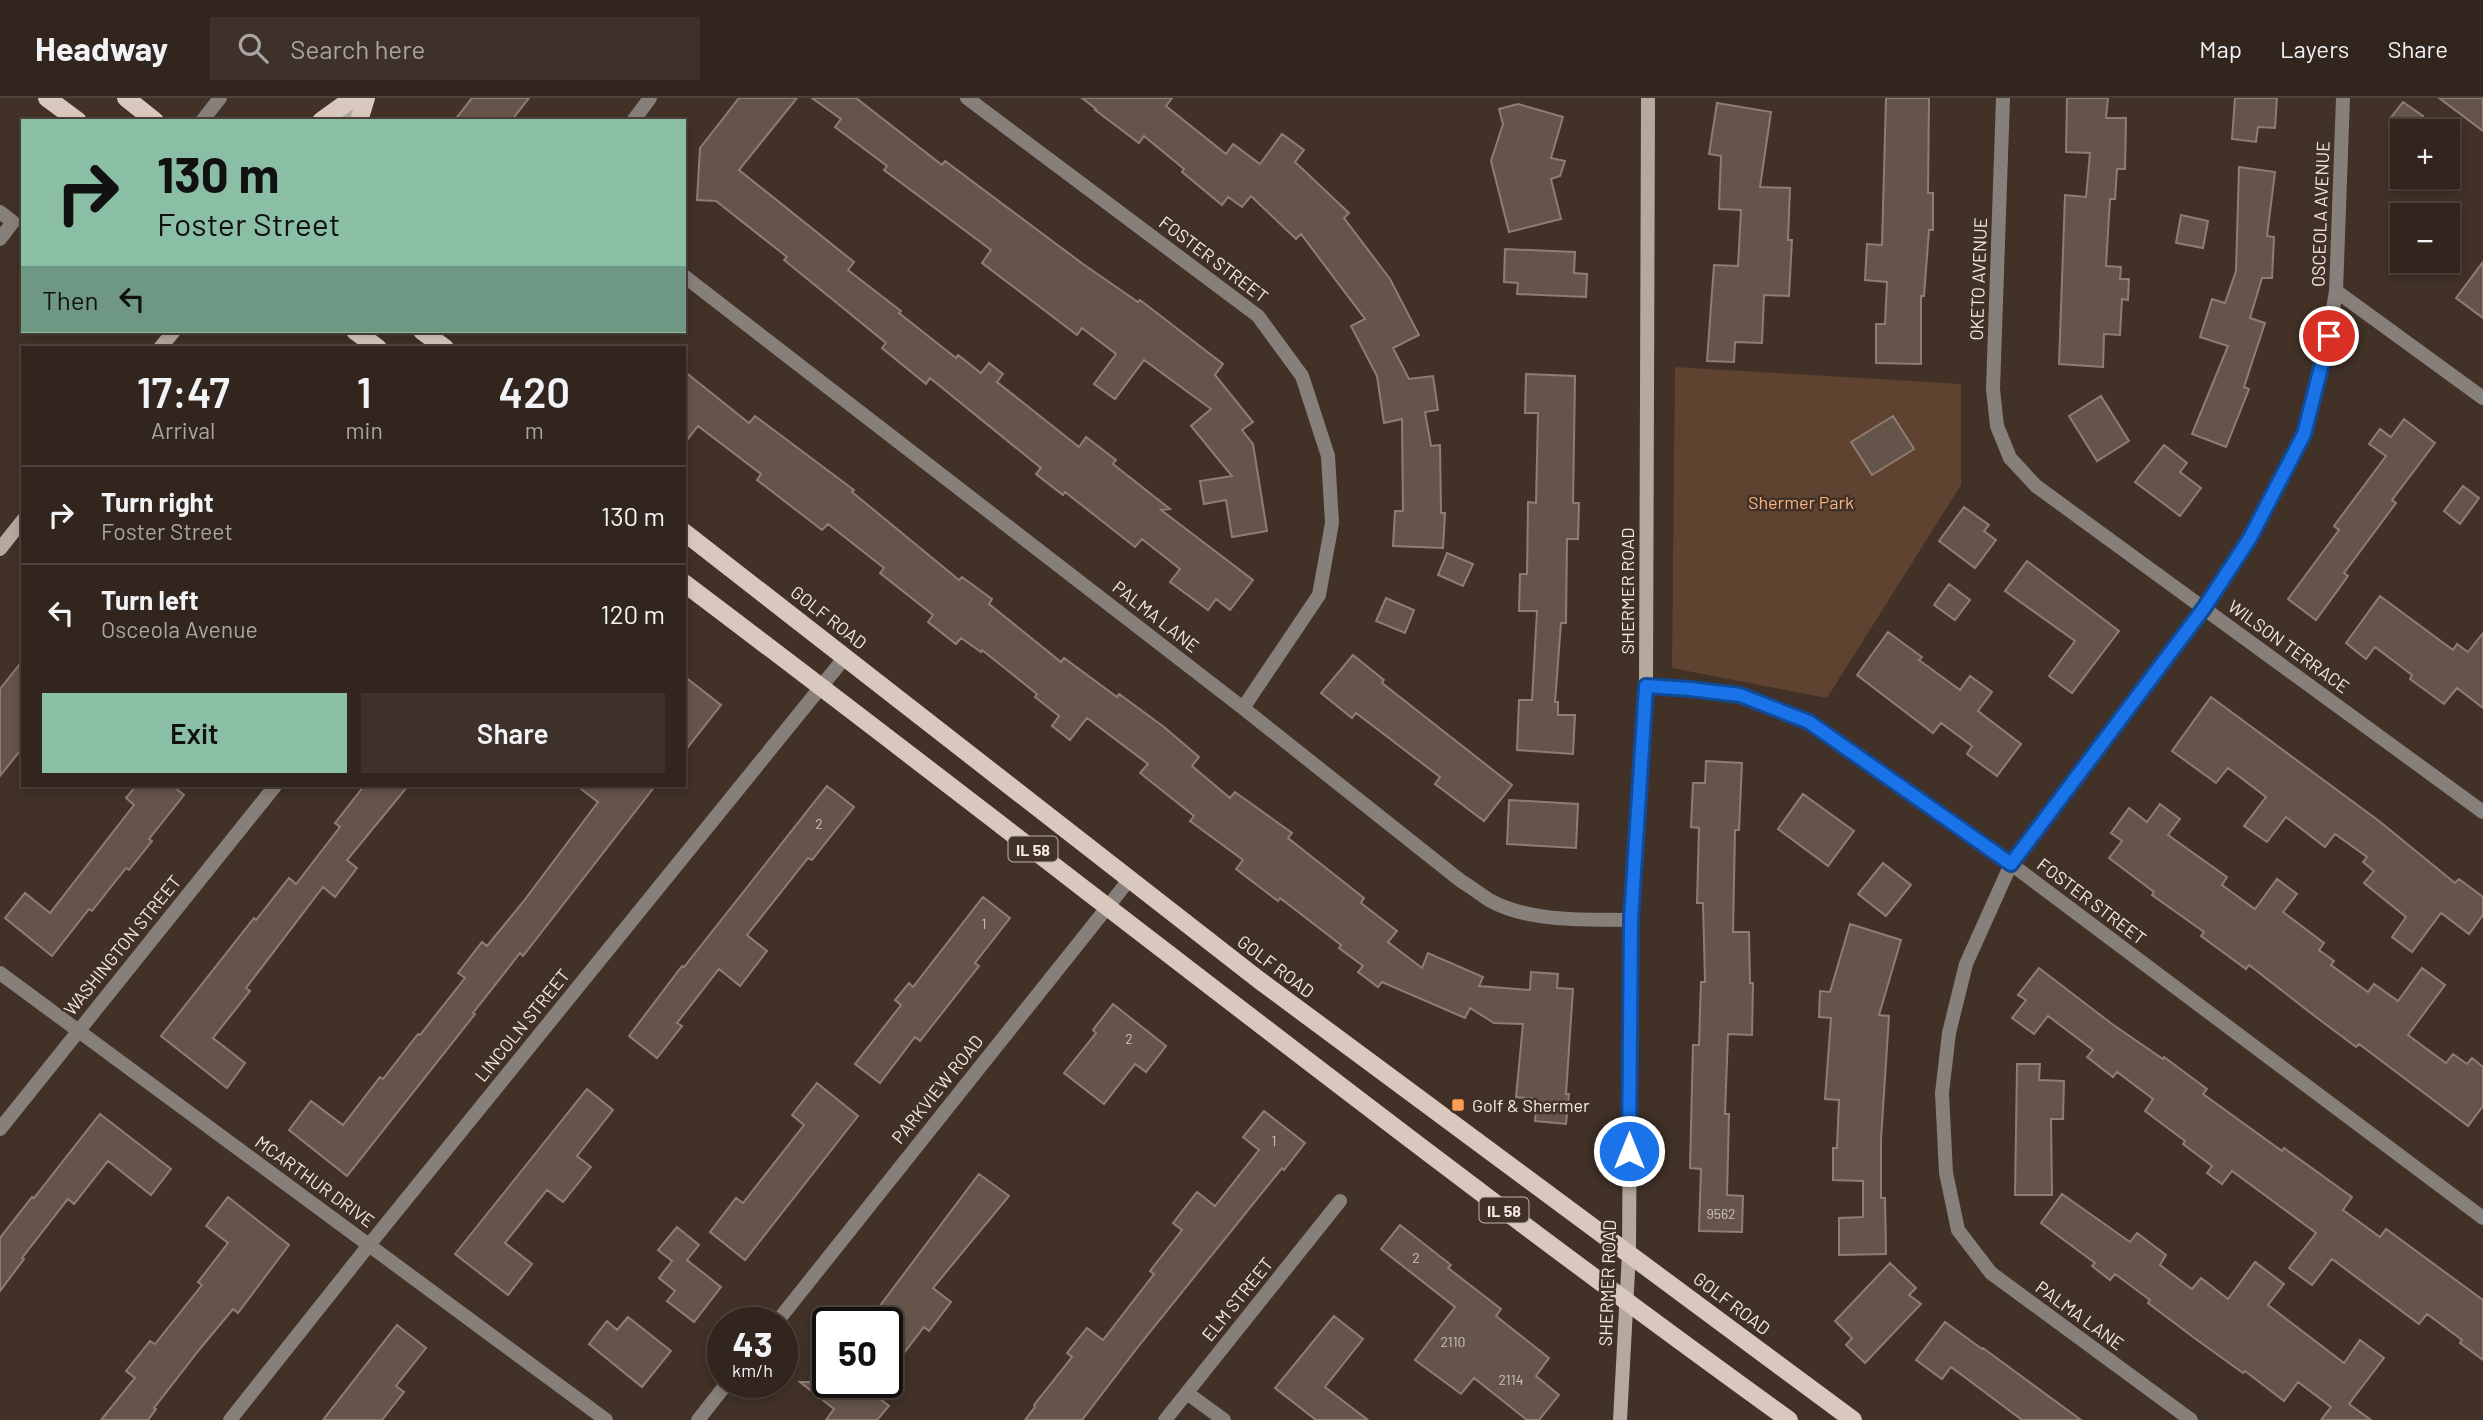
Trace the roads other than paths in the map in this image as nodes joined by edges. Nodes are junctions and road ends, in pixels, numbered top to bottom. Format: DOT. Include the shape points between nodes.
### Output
graph roads {
  1 [pos="47,98"];
  2 [pos="126,98"];
  3 [pos="219,98"];
  4 [pos="353,98"];
  5 [pos="360,98"];
  6 [pos="366,98"];
  7 [pos="650,98"];
  8 [pos="967,98"];
  9 [pos="1648,98"];
  10 [pos="2003,98"];
  11 [pos="2343,98"];
  12 [pos="75,119"];
  13 [pos="152,119"];
  14 [pos="203,119"];
  15 [pos="324,119"];
  16 [pos="344,119"];
  17 [pos="360,119"];
  18 [pos="634,119"];
  19 [pos="0,212"];
  20 [pos="0,239"];
  21 [pos="686,278"];
  22 [pos="2336,291"];
  23 [pos="358,333"];
  24 [pos="425,333"];
  25 [pos="375,346"];
  26 [pos="442,346"];
  27 [pos="2483,398"];
  28 [pos="2010,458"];
  29 [pos="21,523"];
  30 [pos="686,535"];
  31 [pos="0,549"];
  32 [pos="686,584"];
  33 [pos="2204,608"];
  34 [pos="846,656"];
  35 [pos="822,686"];
  36 [pos="1646,686"];
  37 [pos="1243,708"];
  38 [pos="274,787"];
  39 [pos="2483,812"];
  40 [pos="2011,864"];
  41 [pos="1129,880"];
  42 [pos="1108,907"];
  43 [pos="1631,919"];
  44 [pos="0,973"];
  45 [pos="78,1031"];
  46 [pos="0,1129"];
  47 [pos="1340,1201"];
  48 [pos="2483,1217"];
  49 [pos="1958,1230"];
  50 [pos="369,1245"];
  51 [pos="1629,1253"];
  52 [pos="1626,1303"];
  53 [pos="789,1307"];
  54 [pos="1187,1393"];
  55 [pos="715,1398"];
  56 [pos="230,1420"];
  57 [pos="606,1420"];
  58 [pos="698,1420"];
  59 [pos="1165,1420"];
  60 [pos="1224,1420"];
  61 [pos="1620,1420"];
  62 [pos="1789,1420"];
  63 [pos="1853,1420"];
  64 [pos="2190,1420"];
  1 -- 12 [label="main road"];
  2 -- 13 [label="main road"];
  3 -- 14 [label="street"];
  4 -- 15 [label="main road"];
  5 -- 16 [label="main road"];
  6 -- 17 [label="main road"];
  7 -- 18 [label="street"];
  8 -- 37 [label="street, FOSTER STREET" via="1258,316 1302,376 1328,456 1332,523 1319,595"];
  9 -- 36 [label="main road, SHERMER ROAD"];
  10 -- 28 [label="street, OKETO AVENUE" via="1993,389 1997,426"];
  11 -- 22 [label="street, OSCEOLA AVENUE"];
  19 -- 20 [label="street" via="13,222"];
  21 -- 37 [label="street, PALMA LANE"];
  22 -- 27 [label="street"];
  22 -- 33 [label="street, OSCEOLA AVENUE" via="2325,358 2304,434 2250,538"];
  23 -- 25 [label="main road"];
  24 -- 26 [label="main road"];
  28 -- 33 [label="street, WILSON TERRACE" via="2036,486"];
  29 -- 31 [label="main road"];
  30 -- 34 [label="main road, GOLF ROAD / IL 58"];
  32 -- 35 [label="main road, IL 58"];
  33 -- 39 [label="street, WILSON TERRACE"];
  33 -- 40 [label="street, OSCEOLA AVENUE"];
  34 -- 35 [label="street, LINCOLN STREET"];
  34 -- 41 [label="main road, GOLF ROAD / IL 58"];
  35 -- 42 [label="main road, IL 58"];
  35 -- 50 [label="street, LINCOLN STREET"];
  36 -- 40 [label="street, FOSTER STREET" via="1740,695 1809,722"];
  36 -- 43 [label="main road, SHERMER ROAD"];
  37 -- 43 [label="street, PALMA LANE" via="1491,901 1525,913"];
  38 -- 45 [label="street, WASHINGTON STREET"];
  40 -- 48 [label="street, FOSTER STREET"];
  40 -- 49 [label="street, OSCEOLA AVENUE" via="1966,964 1949,1033 1942,1093 1946,1172"];
  41 -- 42 [label="street, PARKVIEW ROAD"];
  41 -- 51 [label="main road, GOLF ROAD / IL 58"];
  42 -- 52 [label="main road, IL 58"];
  42 -- 53 [label="street, PARKVIEW ROAD"];
  43 -- 51 [label="main road, SHERMER ROAD"];
  44 -- 45 [label="street, MCARTHUR DRIVE"];
  45 -- 46 [label="street, WASHINGTON STREET"];
  45 -- 50 [label="street, MCARTHUR DRIVE"];
  47 -- 54 [label="street, ELM STREET"];
  49 -- 64 [label="street, PALMA LANE" via="1991,1273"];
  50 -- 56 [label="street, LINCOLN STREET"];
  50 -- 57 [label="street, MCARTHUR DRIVE"];
  51 -- 52 [label="main road, SHERMER ROAD"];
  51 -- 63 [label="main road, GOLF ROAD / IL 58"];
  52 -- 61 [label="main road, SHERMER ROAD"];
  52 -- 62 [label="main road, IL 58"];
  54 -- 59 [label="street, ELM STREET"];
  54 -- 60 [label="street"];
  55 -- 58 [label="street"];
}
